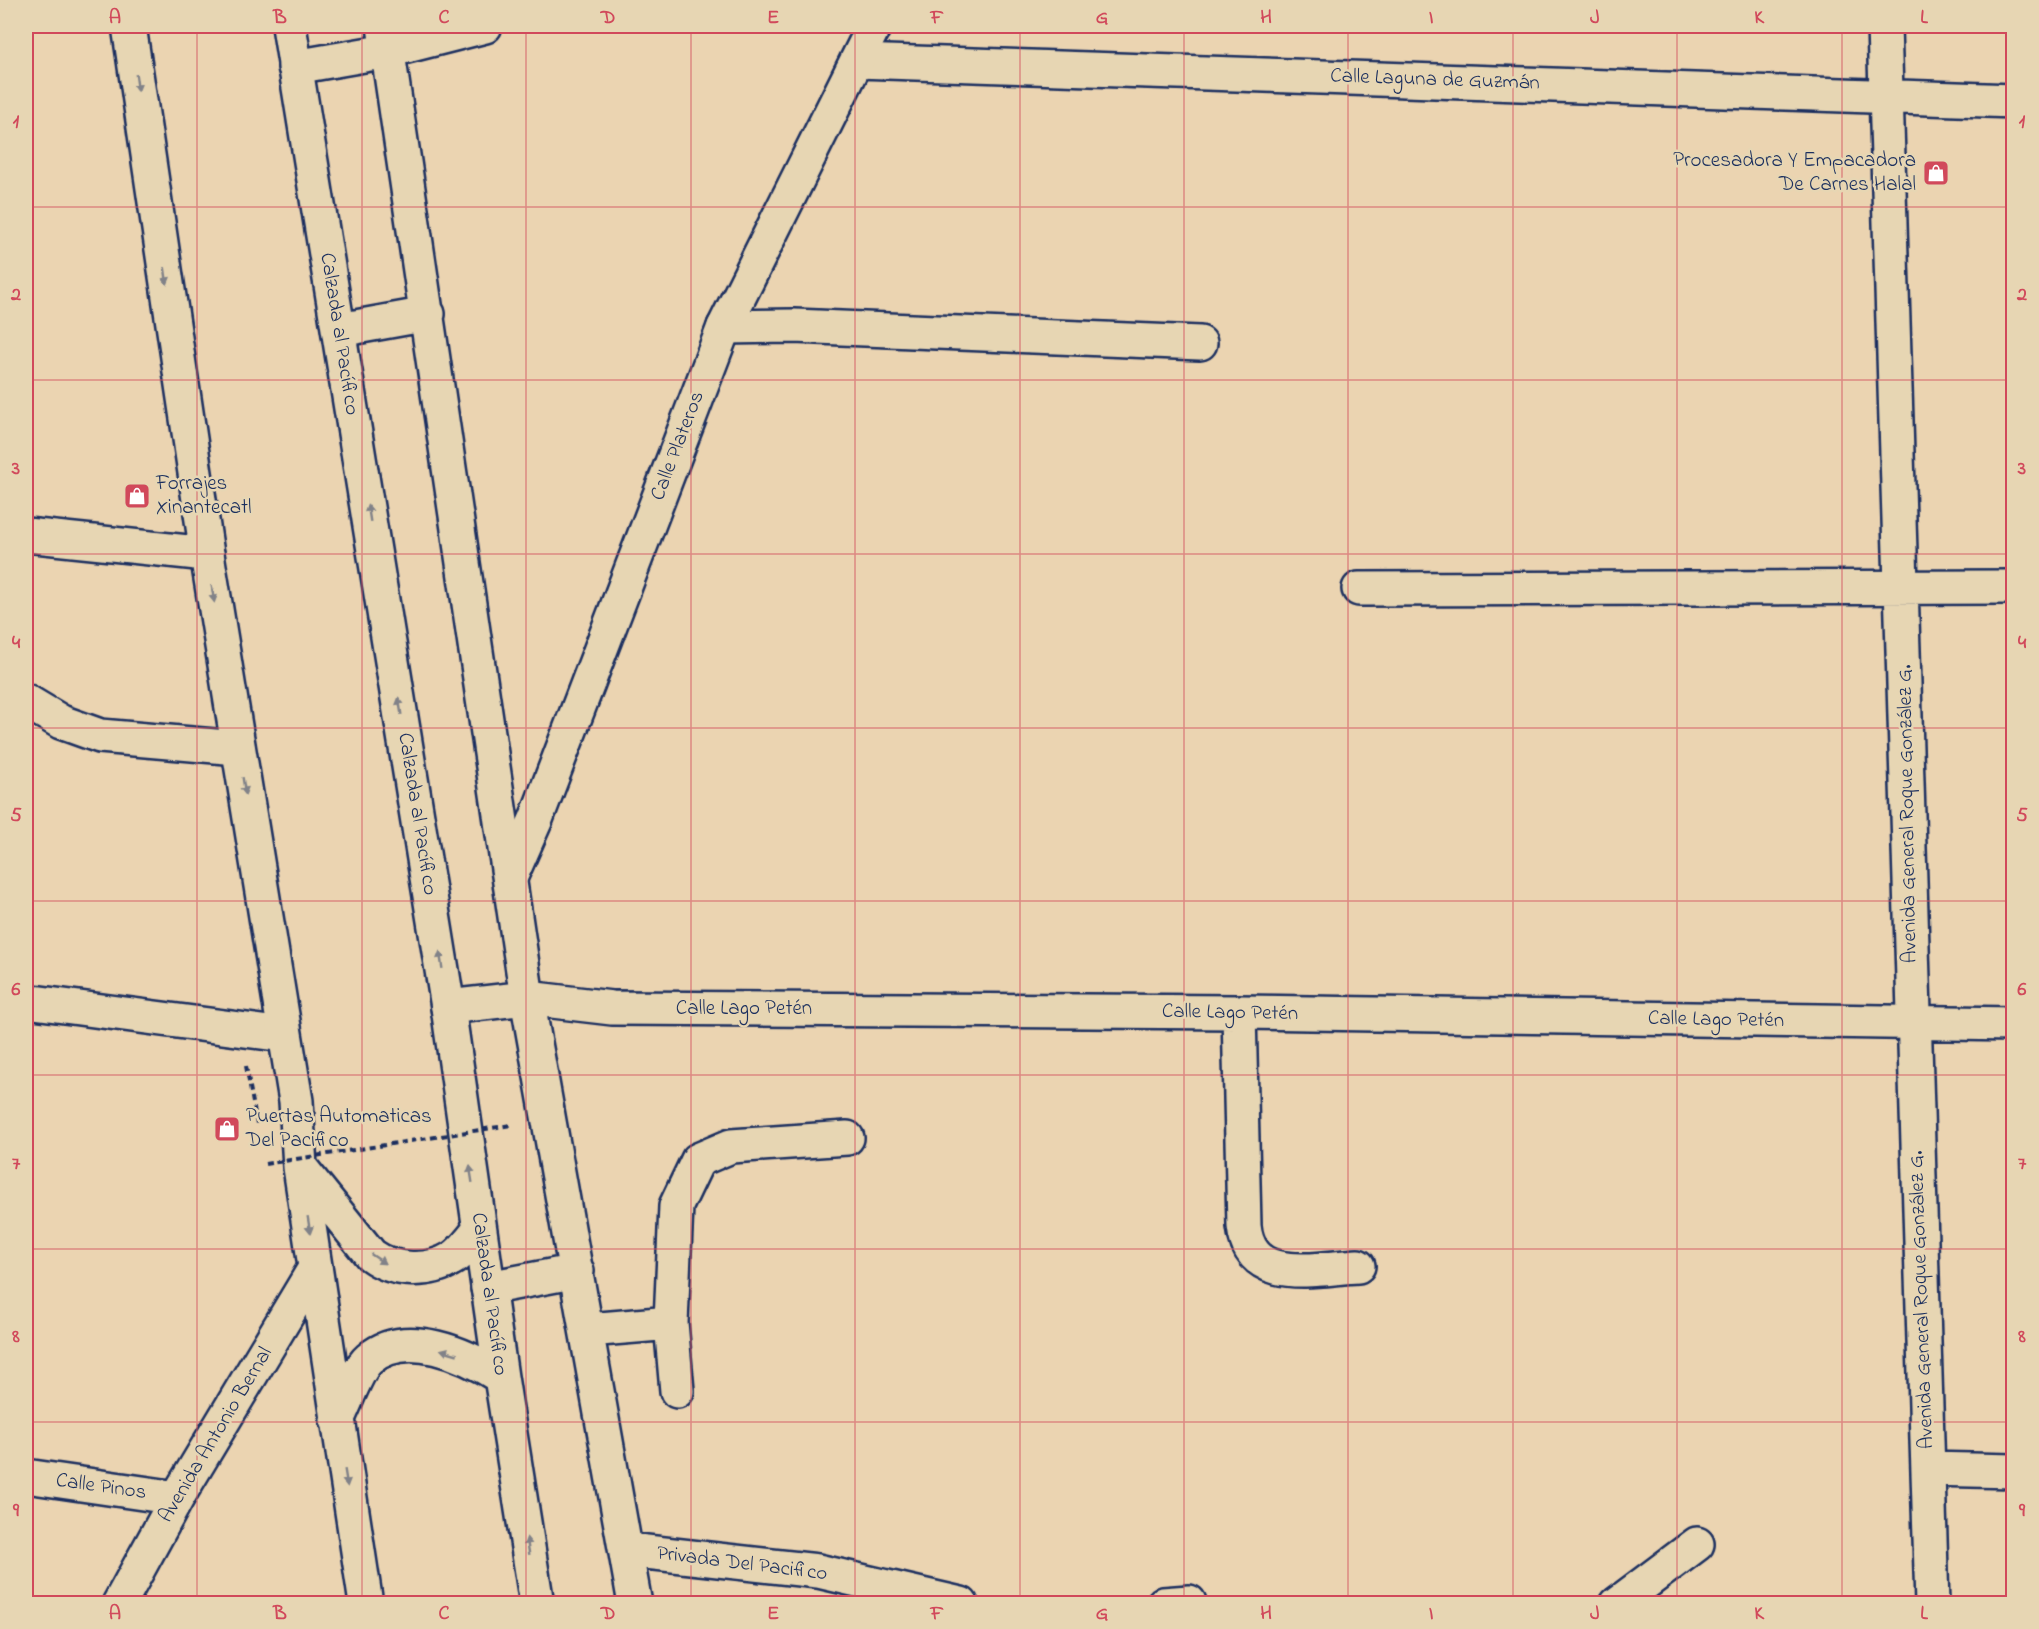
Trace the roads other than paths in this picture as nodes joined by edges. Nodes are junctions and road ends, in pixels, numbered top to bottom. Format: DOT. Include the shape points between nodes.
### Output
graph roads {
  1 [pos="129,26"];
  2 [pos="289,26"];
  3 [pos="485,26"];
  4 [pos="874,26"];
  5 [pos="1884,26"];
  6 [pos="386,38"];
  7 [pos="857,61"];
  8 [pos="295,67"];
  9 [pos="1885,95"];
  10 [pos="2013,101"];
  11 [pos="428,314"];
  12 [pos="724,327"];
  13 [pos="339,330"];
  14 [pos="1200,343"];
  15 [pos="26,535"];
  16 [pos="207,554"];
  17 [pos="2013,587"];
  18 [pos="1359,589"];
  19 [pos="1903,589"];
  20 [pos="26,701"];
  21 [pos="238,748"];
  22 [pos="510,878"];
  23 [pos="527,998"];
  24 [pos="26,1001"];
  25 [pos="448,1007"];
  26 [pos="1239,1012"];
  27 [pos="1914,1023"];
  28 [pos="2013,1024"];
  29 [pos="284,1035"];
  30 [pos="847,1138"];
  31 [pos="300,1167"];
  32 [pos="480,1230"];
  33 [pos="1358,1266"];
  34 [pos="315,1268"];
  35 [pos="577,1271"];
  36 [pos="488,1288"];
  37 [pos="671,1323"];
  38 [pos="588,1330"];
  39 [pos="501,1377"];
  40 [pos="676,1391"];
  41 [pos="337,1420"];
  42 [pos="1928,1469"];
  43 [pos="2013,1471"];
  44 [pos="26,1476"];
  45 [pos="177,1498"];
  46 [pos="1697,1544"];
  47 [pos="628,1550"];
  48 [pos="119,1604"];
  49 [pos="366,1604"];
  50 [pos="537,1604"];
  51 [pos="635,1604"];
  52 [pos="961,1604"];
  53 [pos="1617,1604"];
  54 [pos="1932,1604"];
  1 -- 16 [label="street, one-way"];
  2 -- 8 [label="street, Calzada al Pacífico"];
  3 -- 6 [label="street"];
  4 -- 7 [label="street, Calle Plateros"];
  5 -- 9 [label="street, Avenida General Roque González G."];
  6 -- 8 [label="street"];
  6 -- 11 [label="street"];
  7 -- 9 [label="street, Calle Laguna de Guzmán"];
  7 -- 12 [label="street, Calle Plateros"];
  8 -- 13 [label="street, Calzada al Pacífico"];
  9 -- 10 [label="street, Calle Laguna de Guzmán"];
  9 -- 19 [label="street, Avenida General Roque González G."];
  11 -- 13 [label="street"];
  11 -- 22 [label="street"];
  12 -- 14 [label="street" via="794,326"];
  12 -- 22 [label="street, Calle Plateros"];
  25 -- 13 [label="street, Calzada al Pacífico, one-way"];
  15 -- 16 [label="street"];
  16 -- 21 [label="street, one-way"];
  17 -- 19 [label="street"];
  18 -- 19 [label="street"];
  19 -- 27 [label="street, Avenida General Roque González G."];
  20 -- 21 [label="street" via="61,722 100,736"];
  21 -- 29 [label="street, one-way"];
  22 -- 23 [label="street"];
  23 -- 25 [label="street, Calle Lago Petén"];
  23 -- 26 [label="street, Calle Lago Petén" via="612,1008"];
  23 -- 35 [label="street"];
  24 -- 29 [label="street"];
  32 -- 25 [label="street, Calzada al Pacífico, one-way"];
  26 -- 27 [label="street, Calle Lago Petén"];
  26 -- 33 [label="street" via="1247,1243 1259,1261 1270,1267"];
  27 -- 28 [label="street, Calle Lago Petén"];
  27 -- 42 [label="street, Avenida General Roque González G."];
  29 -- 31 [label="street" via="296,1101"];
  30 -- 37 [label="street" via="731,1146 698,1160 676,1206"];
  31 -- 32 [label="street, one-way" via="371,1255 383,1264 418,1269 435,1265 454,1258"];
  31 -- 34 [label="street, one-way"];
  32 -- 36 [label="street, Calzada al Pacífico"];
  34 -- 41 [label="street"];
  34 -- 45 [label="street, Avenida Antonio Bernal"];
  35 -- 36 [label="street"];
  35 -- 38 [label="street"];
  36 -- 39 [label="street, Calzada al Pacífico"];
  37 -- 38 [label="street"];
  37 -- 40 [label="street"];
  38 -- 47 [label="street"];
  39 -- 41 [label="street, one-way" via="474,1360 430,1347 410,1343 382,1350 367,1360"];
  50 -- 39 [label="street, Calzada al Pacífico, one-way"];
  41 -- 49 [label="street, one-way"];
  42 -- 43 [label="street"];
  42 -- 54 [label="street, Avenida General Roque González G."];
  44 -- 45 [label="street, Calle Pinos"];
  45 -- 48 [label="street, Avenida Antonio Bernal"];
  46 -- 53 [label="street"];
  47 -- 51 [label="street"];
  47 -- 52 [label="street, Privada Del Pacifico" via="818,1571"];
}
